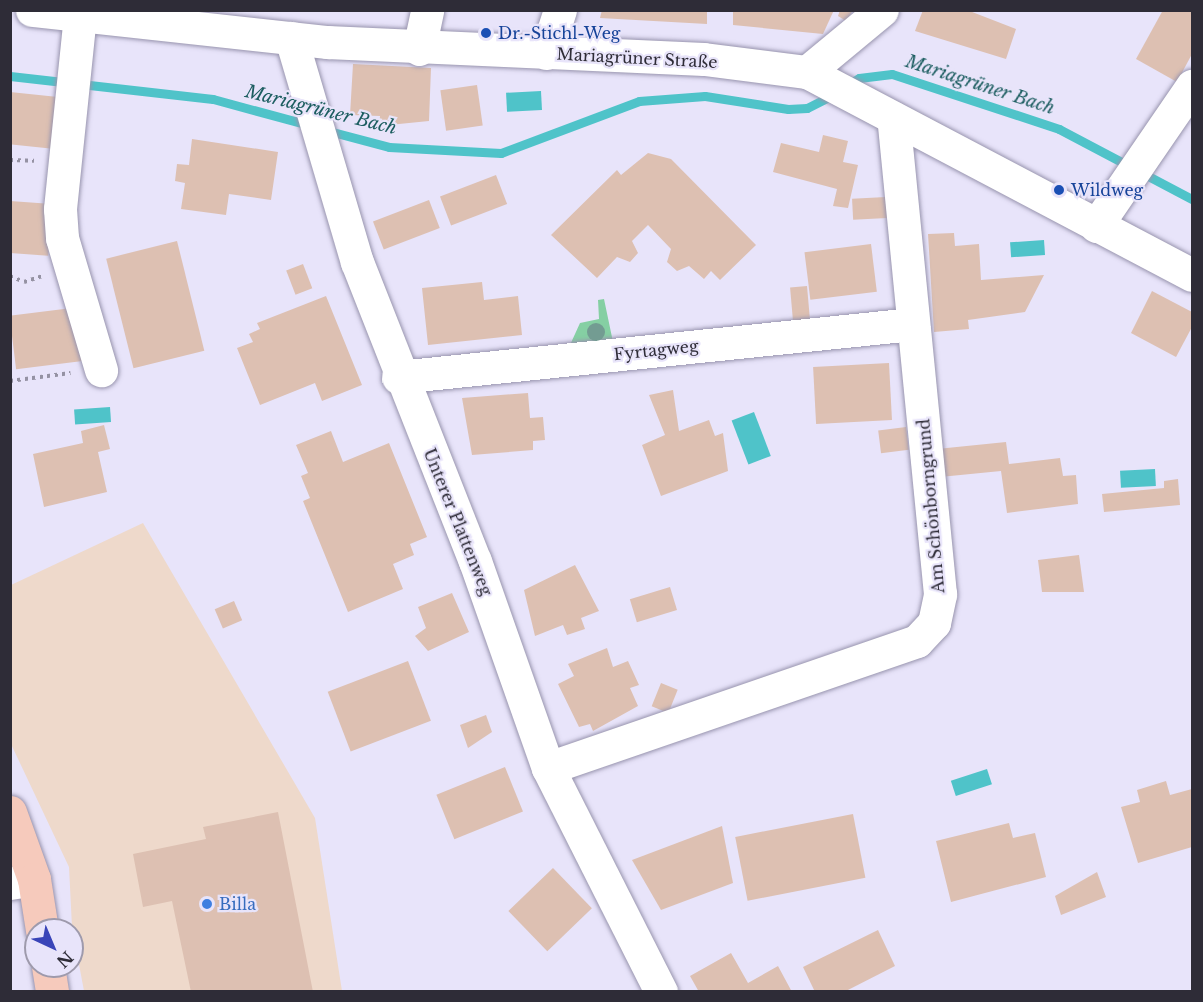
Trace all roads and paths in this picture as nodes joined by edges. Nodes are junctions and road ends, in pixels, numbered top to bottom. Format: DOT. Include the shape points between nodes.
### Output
graph roads {
  1 [pos="32,10"];
  2 [pos="427,10"];
  3 [pos="560,10"];
  4 [pos="882,10"];
  5 [pos="97,14"];
  6 [pos="291,38"];
  7 [pos="419,49"];
  8 [pos="546,53"];
  9 [pos="829,84"];
  10 [pos="1192,86"];
  11 [pos="892,118"];
  12 [pos="1096,226"];
  13 [pos="1192,275"];
  14 [pos="913,324"];
  15 [pos="101,370"];
  16 [pos="398,376"];
  17 [pos="10,381"];
  18 [pos="548,768"];
  19 [pos="10,812"];
  20 [pos="22,881"];
  21 [pos="37,918"];
  22 [pos="661,992"];
  1 -- 5 [label="street, Mariagrüner Straße"];
  2 -- 7 [label="street"];
  3 -- 8 [label="street"];
  4 -- 9 [label="street"];
  5 -- 6 [label="street, Mariagrüner Straße"];
  5 -- 15 [label="street" via="72,83 62,238"];
  6 -- 7 [label="street, Mariagrüner Straße"];
  6 -- 16 [label="street, Unterer Plattenweg"];
  7 -- 8 [label="street, Mariagrüner Straße"];
  8 -- 9 [label="street, Mariagrüner Straße" via="704,59"];
  9 -- 11 [label="street, Mariagrüner Straße"];
  10 -- 12 [label="street" via="1140,156"];
  11 -- 12 [label="street, Mariagrüner Straße"];
  11 -- 14 [label="street, Am Schönborngrund"];
  12 -- 13 [label="street, Mariagrüner Straße"];
  14 -- 16 [label="street, Fyrtagweg"];
  14 -- 18 [label="street, Am Schönborngrund" via="940,594 934,623 917,641"];
  15 -- 17 [label="path"];
  16 -- 18 [label="street, Unterer Plattenweg" via="475,561"];
  18 -- 22 [label="street, Unterer Plattenweg"];
  19 -- 20 [label="main road"];
  20 -- 21 [label="main road"];
}
